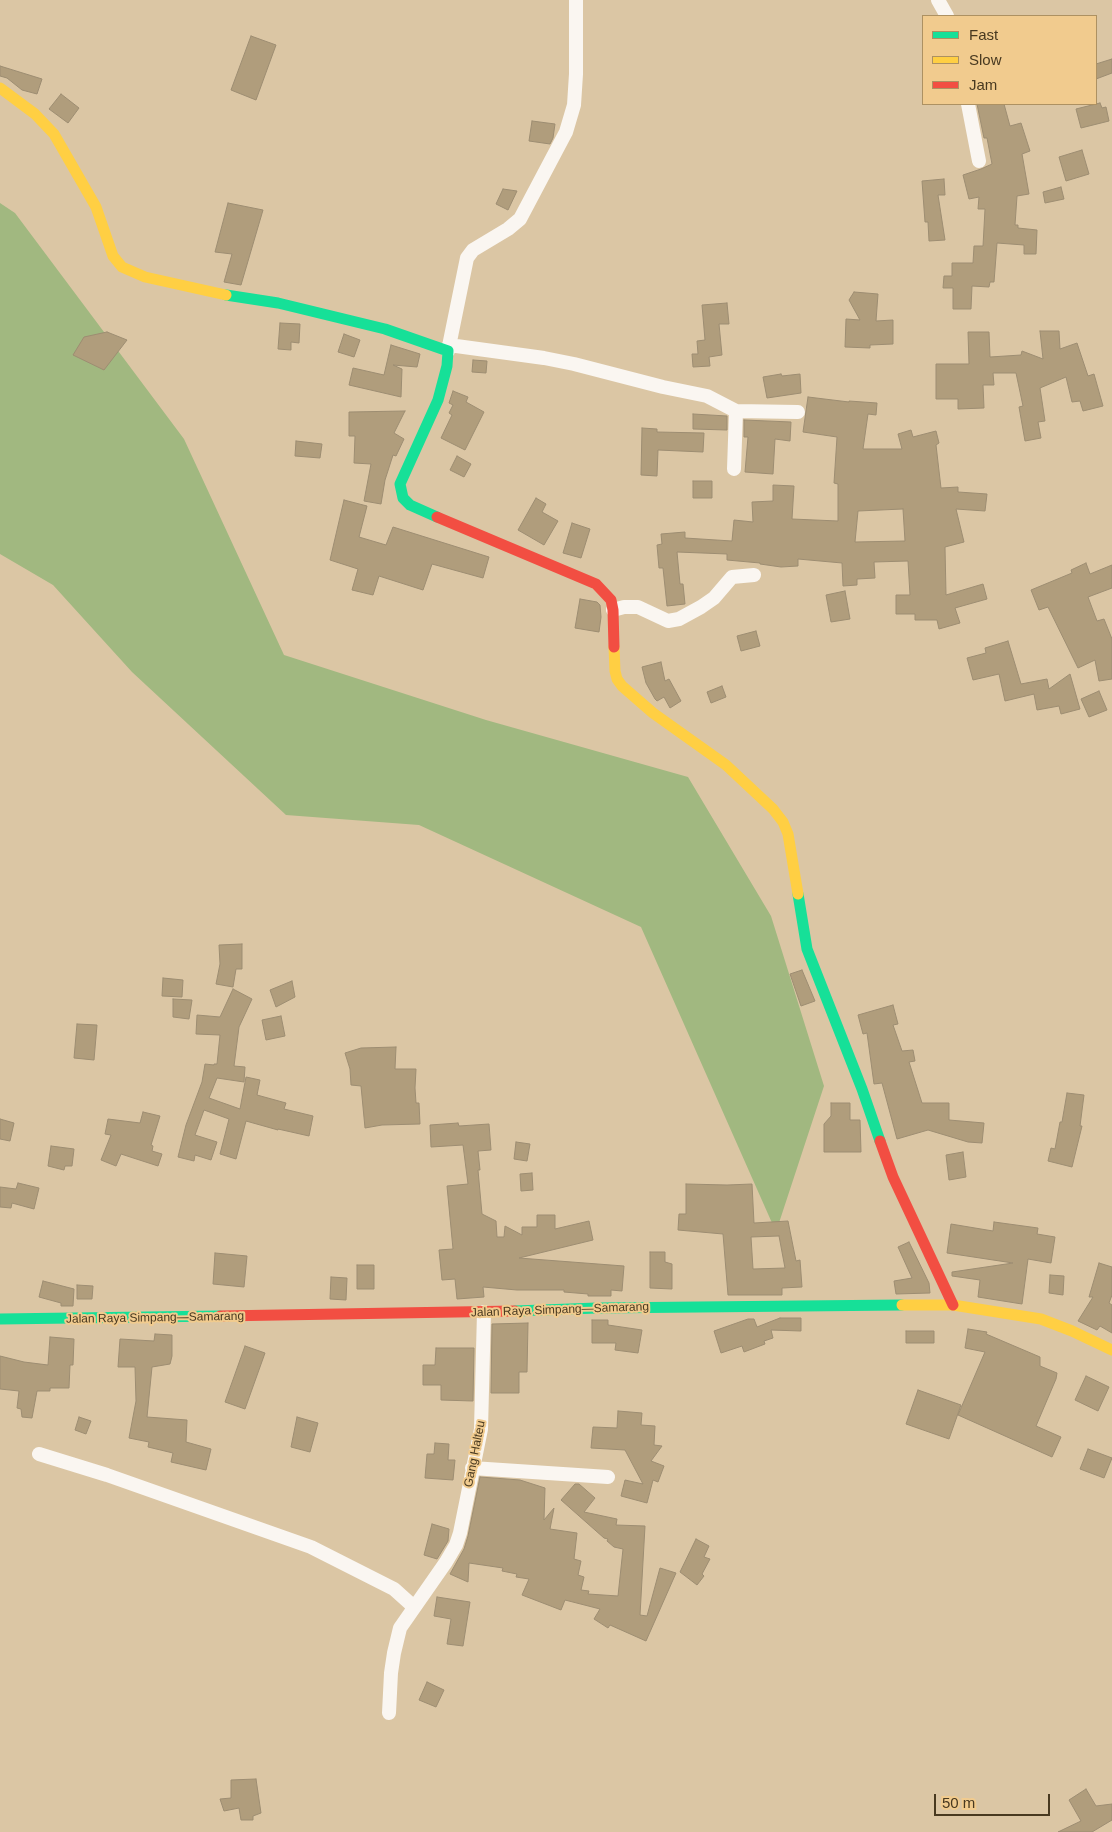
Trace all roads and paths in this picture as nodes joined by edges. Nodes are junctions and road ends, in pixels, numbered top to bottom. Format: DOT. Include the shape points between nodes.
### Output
graph roads {
  1 [pos="576,0"];
  2 [pos="938,0"];
  3 [pos="946,15"];
  4 [pos="0,88"];
  5 [pos="968,105"];
  6 [pos="979,161"];
  7 [pos="449,348"];
  8 [pos="736,412"];
  9 [pos="798,412"];
  10 [pos="734,468"];
  11 [pos="754,575"];
  12 [pos="613,610"];
  13 [pos="953,1305"];
  14 [pos="484,1312"];
  15 [pos="0,1319"];
  16 [pos="1112,1350"];
  17 [pos="39,1454"];
  18 [pos="472,1468"];
  19 [pos="608,1477"];
  20 [pos="414,1607"];
  21 [pos="389,1713"];
  1 -- 7 [label="street" via="574,105 566,132 520,219 473,250 467,258"];
  2 -- 3 [label="street"];
  4 -- 7 [label="street" via="35,114 54,134 96,207 114,256 122,267 145,277 278,303"];
  5 -- 6 [label="street"];
  7 -- 8 [label="street" via="574,364 707,396"];
  7 -- 12 [label="street" via="438,400 400,484 403,498 410,505 596,584 608,595"];
  8 -- 9 [label="street"];
  8 -- 10 [label="street"];
  11 -- 12 [label="street" via="732,577 714,598 679,619 668,621 638,607"];
  12 -- 13 [label="street" via="615,671 622,686 653,713 726,765 783,822 788,834 808,950 893,1177"];
  13 -- 14 [label="street, Jalan Raya Simpang—Samarang"];
  13 -- 16 [label="street, Jalan Raya Simpang—Samarang" via="1041,1320"];
  14 -- 15 [label="street, Jalan Raya Simpang—Samarang"];
  14 -- 18 [label="street, Gang Halteu" via="482,1417"];
  17 -- 20 [label="street" via="311,1547 394,1589"];
  18 -- 19 [label="street"];
  18 -- 20 [label="street, Gang Halteu" via="456,1545"];
  20 -- 21 [label="street, Gang Halteu" via="397,1638"];
}
